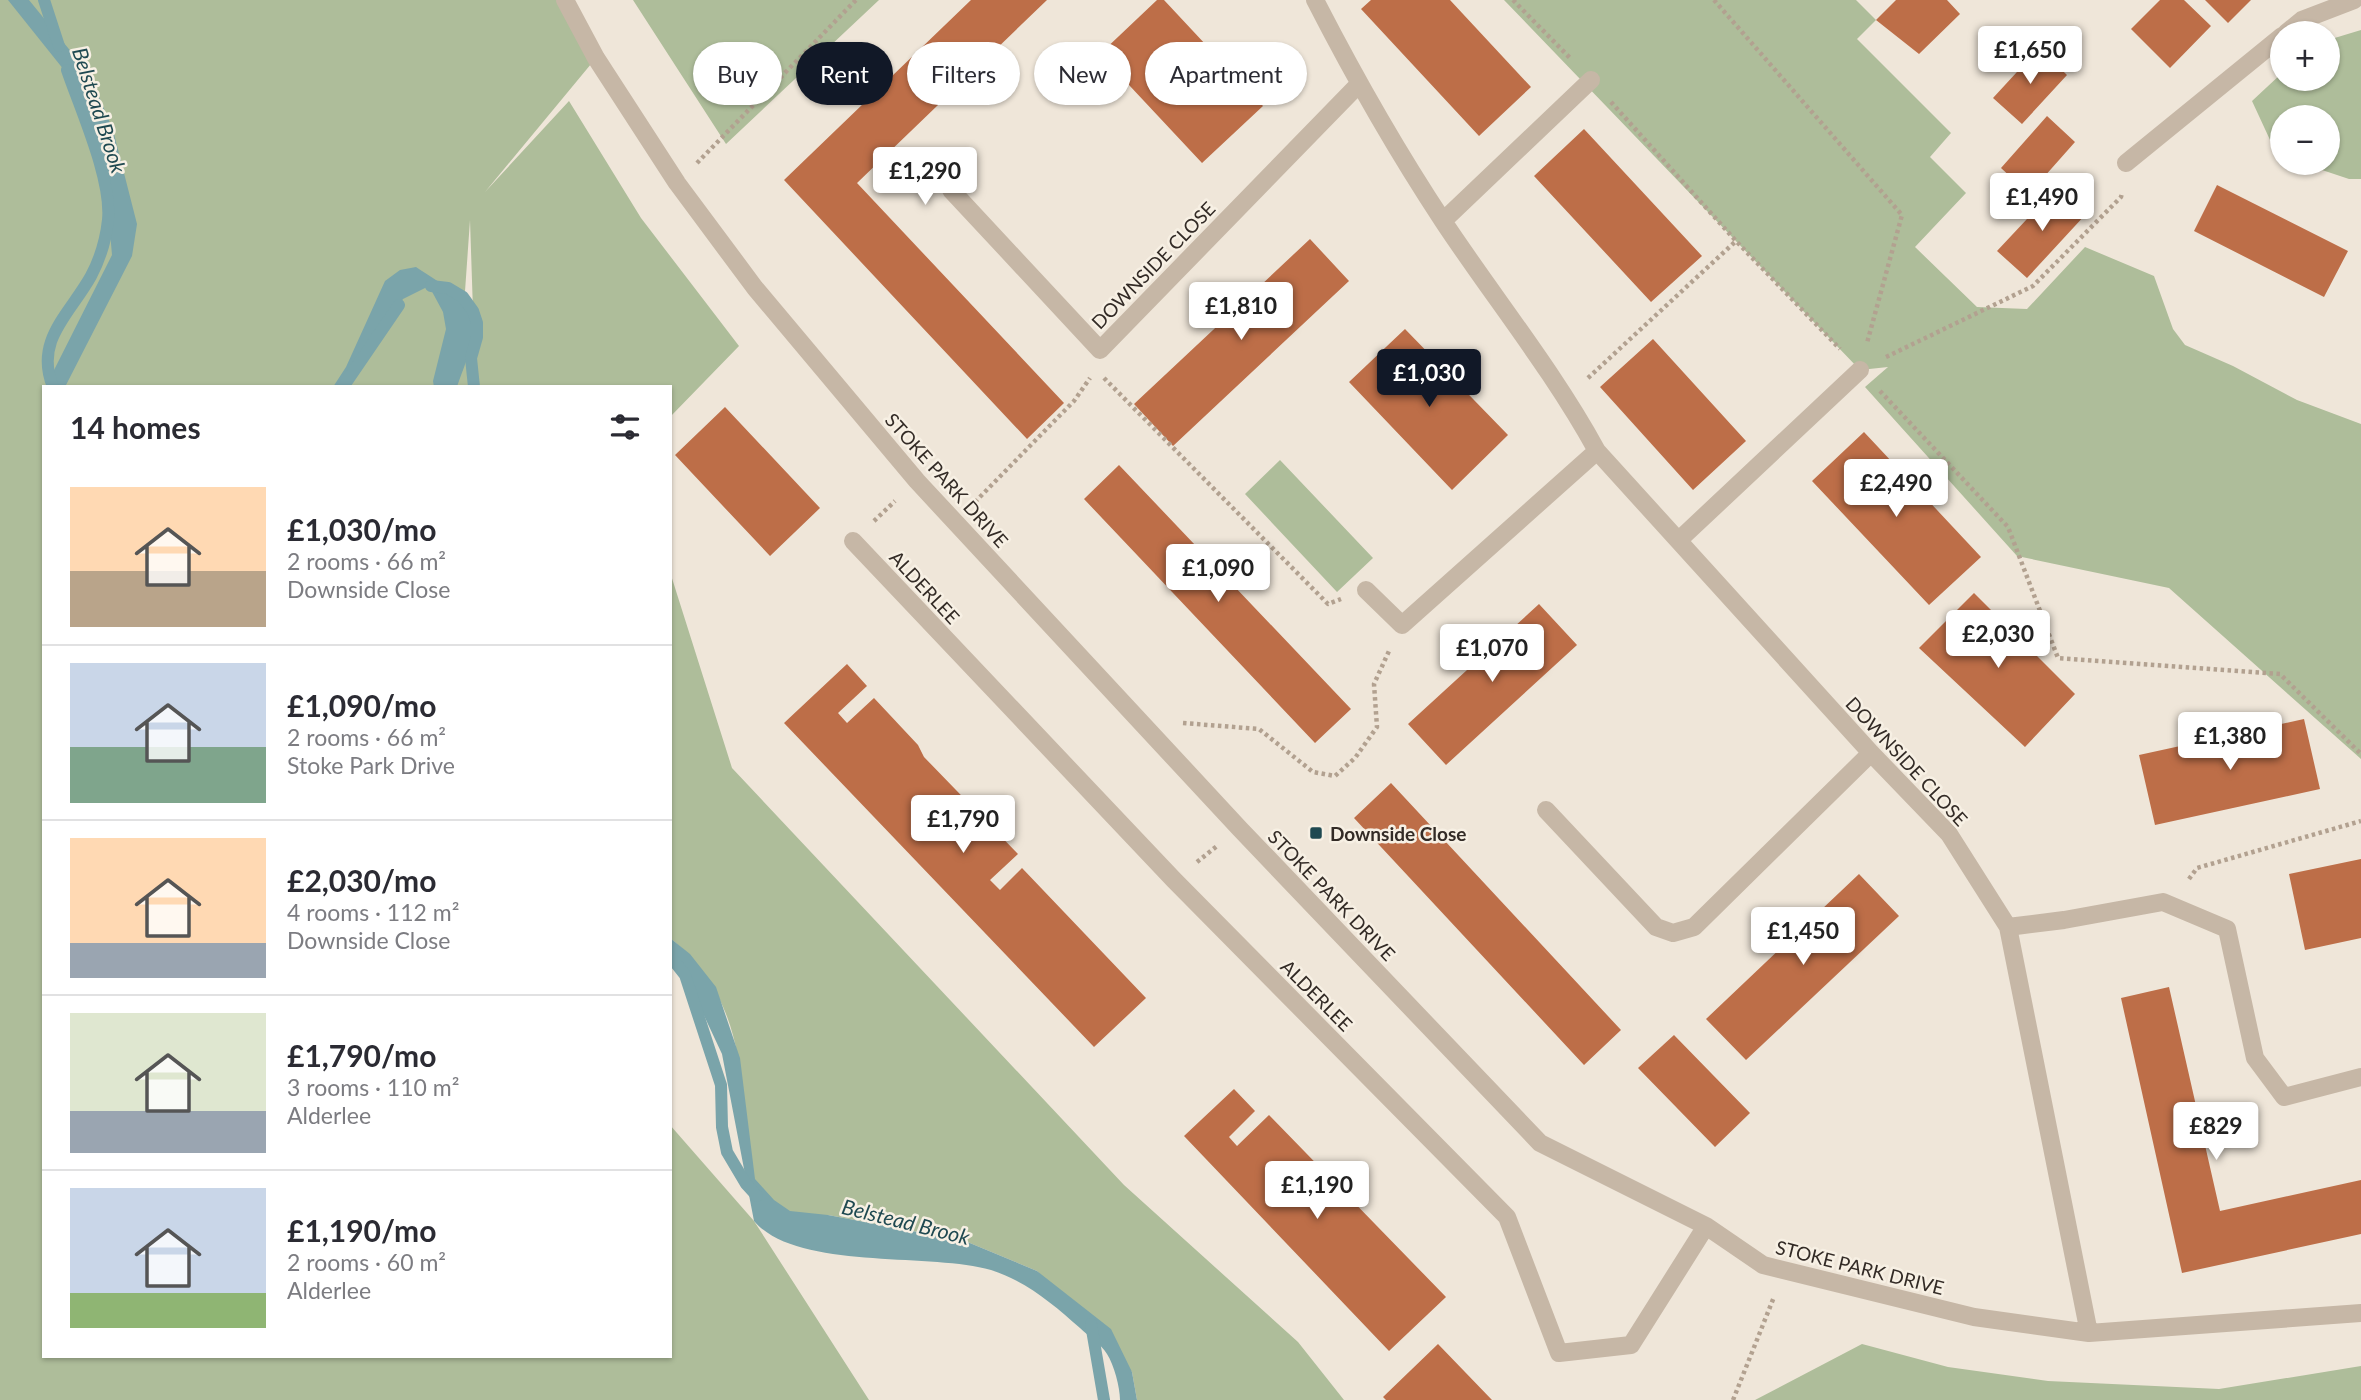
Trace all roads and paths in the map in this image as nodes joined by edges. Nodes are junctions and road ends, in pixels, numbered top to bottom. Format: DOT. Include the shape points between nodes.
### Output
graph roads {
  1 [pos="565,0"];
  2 [pos="856,0"];
  3 [pos="1315,0"];
  4 [pos="1513,0"];
  5 [pos="1714,0"];
  6 [pos="2354,0"];
  7 [pos="2301,21"];
  8 [pos="2270,46"];
  9 [pos="1591,79"];
  10 [pos="1359,84"];
  11 [pos="2126,163"];
  12 [pos="677,183"];
  13 [pos="951,190"];
  14 [pos="1443,221"];
  15 [pos="1736,241"];
  16 [pos="1860,370"];
  17 [pos="1567,397"];
  18 [pos="1597,451"];
  19 [pos="917,481"];
  20 [pos="954,523"];
  21 [pos="1679,540"];
  22 [pos="853,541"];
  23 [pos="1366,590"];
  24 [pos="1402,625"];
  25 [pos="1158,737"];
  26 [pos="1871,753"];
  27 [pos="2361,754"];
  28 [pos="1546,810"];
  29 [pos="2361,821"];
  30 [pos="1240,829"];
  31 [pos="1174,880"];
  32 [pos="2171,905"];
  33 [pos="2008,927"];
  34 [pos="2361,1077"];
  35 [pos="1706,1226"];
  36 [pos="1784,1269"];
  37 [pos="2361,1313"];
  38 [pos="2089,1333"];
  39 [pos="1733,1400"];
  1 -- 12 [label="street, STOKE PARK DRIVE" via="596,58"];
  2 -- 12 [label="path"];
  3 -- 10 [label="street, DOWNSIDE CLOSE"];
  4 -- 9 [label="path"];
  5 -- 16 [label="path" via="1902,215"];
  6 -- 7 [label="street"];
  8 -- 11 [label="street"];
  9 -- 14 [label="street"];
  9 -- 15 [label="path"];
  10 -- 13 [label="street, DOWNSIDE CLOSE" via="1100,350"];
  10 -- 14 [label="street, DOWNSIDE CLOSE"];
  11 -- 16 [label="path" via="2121,197 2032,286"];
  12 -- 19 [label="street, STOKE PARK DRIVE" via="755,288"];
  14 -- 17 [label="street, DOWNSIDE CLOSE"];
  15 -- 16 [label="path"];
  15 -- 17 [label="path"];
  16 -- 21 [label="street"];
  16 -- 27 [label="path" via="2008,527 2058,658 2280,674"];
  17 -- 18 [label="street, DOWNSIDE CLOSE"];
  18 -- 21 [label="street, DOWNSIDE CLOSE"];
  18 -- 24 [label="street"];
  19 -- 20 [label="street, STOKE PARK DRIVE"];
  19 -- 22 [label="path"];
  20 -- 23 [label="path" via="1074,401 1096,370 1328,604"];
  20 -- 25 [label="street, STOKE PARK DRIVE"];
  21 -- 26 [label="street, DOWNSIDE CLOSE"];
  22 -- 31 [label="street, ALDERLEE"];
  23 -- 24 [label="street"];
  24 -- 25 [label="path" via="1374,684 1377,727 1335,776 1313,772 1259,729 1185,721"];
  25 -- 30 [label="street, STOKE PARK DRIVE"];
  26 -- 28 [label="street" via="1694,927 1673,933 1656,927"];
  26 -- 33 [label="street, DOWNSIDE CLOSE" via="1949,834"];
  29 -- 32 [label="path" via="2197,867"];
  30 -- 31 [label="path"];
  30 -- 35 [label="street, STOKE PARK DRIVE" via="1541,1143"];
  31 -- 35 [label="street, ALDERLEE" via="1507,1217 1559,1353 1631,1345"];
  32 -- 33 [label="street" via="2163,902"];
  32 -- 34 [label="street" via="2227,929 2255,1058 2284,1097"];
  33 -- 38 [label="street, DOWNSIDE CLOSE"];
  35 -- 36 [label="street, STOKE PARK DRIVE" via="1763,1265"];
  36 -- 38 [label="street, STOKE PARK DRIVE" via="1974,1317"];
  36 -- 39 [label="path"];
  37 -- 38 [label="street, STOKE PARK DRIVE"];
}
